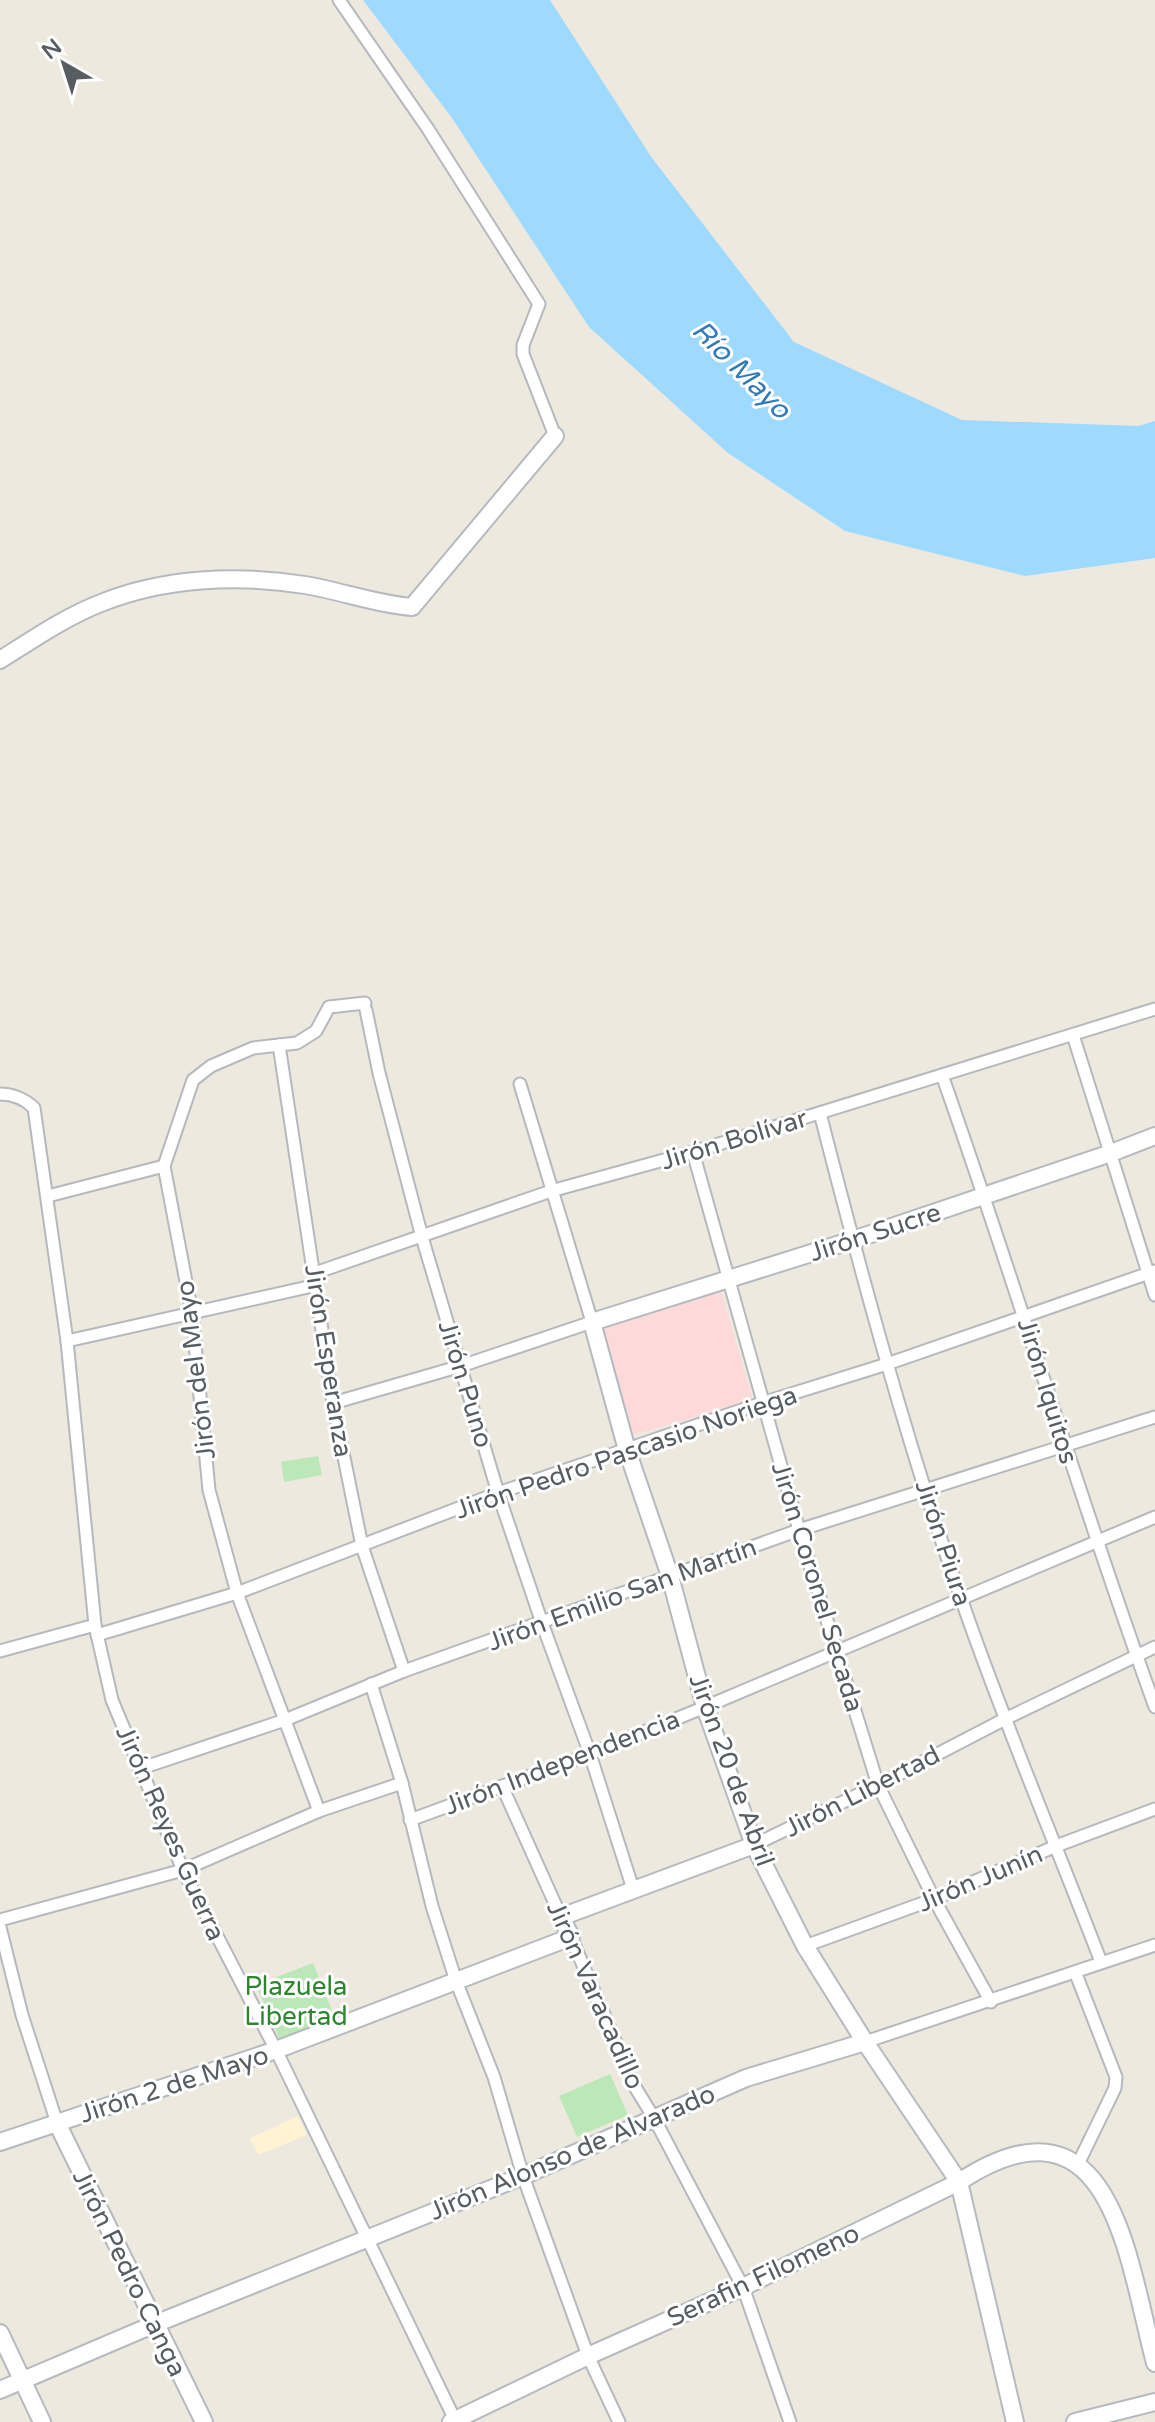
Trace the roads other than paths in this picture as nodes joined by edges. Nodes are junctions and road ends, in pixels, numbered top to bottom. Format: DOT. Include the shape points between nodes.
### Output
graph roads {
  1 [pos="339,0"];
  2 [pos="555,436"];
  3 [pos="0,660"];
  4 [pos="329,1007"];
  5 [pos="1155,1009"];
  6 [pos="1073,1035"];
  7 [pos="279,1045"];
  8 [pos="942,1075"];
  9 [pos="520,1084"];
  10 [pos="0,1094"];
  11 [pos="820,1113"];
  12 [pos="1155,1136"];
  13 [pos="693,1152"];
  14 [pos="1111,1153"];
  15 [pos="164,1166"];
  16 [pos="551,1191"];
  17 [pos="48,1196"];
  18 [pos="985,1196"];
  19 [pos="422,1237"];
  20 [pos="853,1240"];
  21 [pos="1152,1272"];
  22 [pos="316,1279"];
  23 [pos="729,1280"];
  24 [pos="1155,1295"];
  25 [pos="192,1313"];
  26 [pos="1025,1317"];
  27 [pos="592,1322"];
  28 [pos="67,1341"];
  29 [pos="887,1364"];
  30 [pos="461,1366"];
  31 [pos="333,1403"];
  32 [pos="762,1403"];
  33 [pos="1155,1417"];
  34 [pos="1064,1446"];
  35 [pos="627,1450"];
  36 [pos="926,1490"];
  37 [pos="498,1493"];
  38 [pos="1155,1517"];
  39 [pos="799,1530"];
  40 [pos="1098,1540"];
  41 [pos="362,1546"];
  42 [pos="670,1576"];
  43 [pos="237,1593"];
  44 [pos="961,1599"];
  45 [pos="542,1623"];
  46 [pos="96,1630"];
  47 [pos="1155,1647"];
  48 [pos="0,1651"];
  49 [pos="838,1653"];
  50 [pos="1136,1654"];
  51 [pos="404,1671"];
  52 [pos="371,1684"];
  53 [pos="705,1707"];
  54 [pos="1155,1707"];
  55 [pos="1005,1719"];
  56 [pos="285,1720"];
  57 [pos="590,1754"];
  58 [pos="139,1769"];
  59 [pos="402,1783"];
  60 [pos="878,1785"];
  61 [pos="502,1786"];
  62 [pos="312,1792"];
  63 [pos="1155,1809"];
  64 [pos="319,1811"];
  65 [pos="304,1817"];
  66 [pos="410,1820"];
  67 [pos="754,1845"];
  68 [pos="1056,1846"];
  69 [pos="183,1870"];
  70 [pos="633,1889"];
  71 [pos="934,1899"];
  72 [pos="561,1917"];
  73 [pos="0,1920"];
  74 [pos="0,1927"];
  75 [pos="571,1937"];
  76 [pos="1155,1945"];
  77 [pos="805,1946"];
  78 [pos="1101,1962"];
  79 [pos="1076,1974"];
  80 [pos="456,1981"];
  81 [pos="991,2002"];
  82 [pos="865,2042"];
  83 [pos="276,2050"];
  84 [pos="654,2118"];
  85 [pos="57,2123"];
  86 [pos="0,2142"];
  87 [pos="1078,2164"];
  88 [pos="523,2176"];
  89 [pos="959,2182"];
  90 [pos="367,2238"];
  91 [pos="743,2287"];
  92 [pos="155,2324"];
  93 [pos="0,2333"];
  94 [pos="588,2356"];
  95 [pos="1155,2363"];
  96 [pos="22,2380"];
  97 [pos="0,2390"];
  98 [pos="1155,2402"];
  99 [pos="454,2421"];
  100 [pos="42,2422"];
  101 [pos="204,2422"];
  102 [pos="619,2422"];
  103 [pos="790,2422"];
  104 [pos="1015,2422"];
  105 [pos="1075,2422"];
  1 -- 2 [label="street" via="539,304 523,354"];
  2 -- 3 [label="main road" via="412,607 303,585 233,580 166,584 100,603"];
  4 -- 7 [label="street, Jirón del Mayo" via="316,1031 297,1043"];
  4 -- 19 [label="street, Jirón Puno" via="366,1007"];
  5 -- 6 [label="street, Jirón Bolívar"];
  6 -- 8 [label="street, Jirón Bolívar"];
  6 -- 14 [label="street"];
  7 -- 15 [label="street, Jirón del Mayo" via="253,1048 193,1080"];
  7 -- 22 [label="street, Jirón Esperanza"];
  8 -- 11 [label="street, Jirón Bolívar"];
  8 -- 18 [label="street, Jirón Iquitos"];
  9 -- 16 [label="street, Jirón 20 de Abril"];
  10 -- 17 [label="street, Jirón Reyes Guerra" via="34,1108"];
  11 -- 13 [label="street, Jirón Bolívar"];
  11 -- 20 [label="street, Jirón Piura"];
  12 -- 14 [label="main road, Jirón Sucre"];
  13 -- 16 [label="street, Jirón Bolívar"];
  13 -- 23 [label="street, Jirón Coronel Secada"];
  14 -- 18 [label="main road, Jirón Sucre"];
  14 -- 21 [label="street"];
  15 -- 17 [label="street"];
  15 -- 25 [label="street, Jirón del Mayo"];
  16 -- 19 [label="street, Jirón Bolívar"];
  16 -- 27 [label="street, Jirón 20 de Abril"];
  17 -- 28 [label="street, Jirón Reyes Guerra"];
  18 -- 20 [label="main road, Jirón Sucre"];
  18 -- 26 [label="street, Jirón Iquitos"];
  19 -- 22 [label="street, Jirón Bolívar"];
  19 -- 30 [label="street, Jirón Puno"];
  20 -- 23 [label="main road, Jirón Sucre"];
  20 -- 29 [label="street, Jirón Piura"];
  21 -- 24 [label="street"];
  21 -- 26 [label="street, Jirón Pedro Pascasio Noriega"];
  22 -- 25 [label="street, Jirón Bolívar"];
  22 -- 31 [label="street, Jirón Esperanza"];
  23 -- 27 [label="main road, Jirón Sucre"];
  23 -- 32 [label="street, Jirón Coronel Secada"];
  25 -- 28 [label="street, Jirón Bolívar"];
  25 -- 43 [label="street, Jirón del Mayo" via="209,1490"];
  26 -- 29 [label="street, Jirón Pedro Pascasio Noriega"];
  26 -- 34 [label="street, Jirón Iquitos"];
  27 -- 30 [label="street"];
  27 -- 35 [label="main road, Jirón 20 de Abril"];
  28 -- 46 [label="street, Jirón Reyes Guerra"];
  29 -- 32 [label="street, Jirón Pedro Pascasio Noriega"];
  29 -- 36 [label="street, Jirón Piura"];
  30 -- 31 [label="street"];
  30 -- 37 [label="street, Jirón Puno"];
  31 -- 41 [label="street, Jirón Esperanza"];
  32 -- 35 [label="street, Jirón Pedro Pascasio Noriega"];
  32 -- 39 [label="street, Jirón Coronel Secada"];
  33 -- 34 [label="street, Jirón Emilio San Martín"];
  34 -- 36 [label="street, Jirón Emilio San Martín"];
  34 -- 40 [label="street, Jirón Iquitos"];
  35 -- 37 [label="street, Jirón Pedro Pascasio Noriega"];
  35 -- 42 [label="main road, Jirón 20 de Abril"];
  36 -- 39 [label="street, Jirón Emilio San Martín"];
  36 -- 44 [label="street, Jirón Piura"];
  37 -- 41 [label="street, Jirón Pedro Pascasio Noriega"];
  37 -- 45 [label="street, Jirón Puno"];
  38 -- 40 [label="street, Jirón Independencia"];
  39 -- 42 [label="street, Jirón Emilio San Martín"];
  39 -- 49 [label="street, Jirón Coronel Secada"];
  40 -- 44 [label="street, Jirón Independencia"];
  40 -- 50 [label="street, Jirón Iquitos"];
  41 -- 43 [label="street, Jirón Pedro Pascasio Noriega"];
  41 -- 51 [label="street, Jirón Esperanza"];
  42 -- 45 [label="street, Jirón Emilio San Martín"];
  42 -- 53 [label="main road, Jirón 20 de Abril"];
  43 -- 46 [label="street, Jirón Pedro Pascasio Noriega"];
  43 -- 56 [label="street, Jirón del Mayo"];
  44 -- 49 [label="street, Jirón Independencia"];
  44 -- 55 [label="street, Jirón Piura"];
  45 -- 51 [label="street, Jirón Emilio San Martín"];
  45 -- 57 [label="street, Jirón Puno"];
  46 -- 48 [label="street, Jirón Pedro Pascasio Noriega"];
  46 -- 58 [label="street, Jirón Reyes Guerra" via="112,1700"];
  47 -- 50 [label="street, Jirón Libertad"];
  49 -- 53 [label="street, Jirón Independencia"];
  49 -- 60 [label="street, Jirón Coronel Secada"];
  50 -- 54 [label="street, Jirón Iquitos"];
  50 -- 55 [label="street, Jirón Libertad"];
  51 -- 52 [label="street, Jirón Emilio San Martín"];
  52 -- 56 [label="street, Jirón Emilio San Martín"];
  52 -- 59 [label="street"];
  53 -- 57 [label="street, Jirón Independencia"];
  53 -- 67 [label="main road, Jirón 20 de Abril"];
  55 -- 60 [label="street, Jirón Libertad"];
  55 -- 68 [label="street, Jirón Piura"];
  56 -- 58 [label="street, Jirón Emilio San Martín"];
  56 -- 62 [label="street, Jirón del Mayo"];
  57 -- 61 [label="street, Jirón Independencia"];
  57 -- 70 [label="street, Jirón Puno"];
  58 -- 69 [label="street, Jirón Reyes Guerra"];
  59 -- 64 [label="street"];
  59 -- 66 [label="street"];
  60 -- 67 [label="street, Jirón Libertad"];
  60 -- 71 [label="street, Jirón Coronel Secada"];
  61 -- 66 [label="street, Jirón Independencia"];
  61 -- 72 [label="street, Jirón Varacadillo"];
  62 -- 64 [label="street, Jirón del Mayo"];
  62 -- 65 [label="street"];
  63 -- 68 [label="street, Jirón Junín"];
  64 -- 65 [label="street"];
  65 -- 69 [label="street"];
  66 -- 80 [label="street"];
  67 -- 70 [label="main road, Jirón Libertad"];
  67 -- 77 [label="main road, Jirón 20 de Abril"];
  68 -- 71 [label="street, Jirón Junín"];
  68 -- 78 [label="street, Jirón Piura"];
  69 -- 73 [label="street"];
  69 -- 83 [label="street, Jirón Reyes Guerra"];
  70 -- 72 [label="main road, Jirón Libertad"];
  71 -- 77 [label="street, Jirón Junín"];
  71 -- 81 [label="street, Jirón Coronel Secada"];
  72 -- 75 [label="main road, Jirón Varacadillo"];
  74 -- 85 [label="street"];
  75 -- 80 [label="main road, Jirón 2 de Mayo"];
  75 -- 84 [label="street, Jirón Varacadillo" via="629,2074"];
  76 -- 78 [label="street, Jirón Alonso de Alvarado"];
  77 -- 82 [label="main road, Jirón 20 de Abril"];
  78 -- 79 [label="street, Jirón Alonso de Alvarado"];
  79 -- 81 [label="street, Jirón Alonso de Alvarado"];
  79 -- 87 [label="street" via="1116,2077"];
  80 -- 83 [label="main road, Jirón 2 de Mayo"];
  80 -- 88 [label="street" via="494,2077"];
  81 -- 82 [label="street, Jirón Alonso de Alvarado"];
  82 -- 84 [label="main road, Jirón Alonso de Alvarado" via="746,2078"];
  82 -- 89 [label="main road, Jirón 20 de Abril"];
  83 -- 85 [label="main road, Jirón 2 de Mayo"];
  83 -- 90 [label="street, Jirón Reyes Guerra"];
  84 -- 88 [label="main road, Jirón Alonso de Alvarado"];
  84 -- 91 [label="street, Jirón Varacadillo"];
  85 -- 86 [label="main road, Jirón 2 de Mayo"];
  85 -- 92 [label="main road, Jirón Pedro Canga"];
  87 -- 89 [label="main road, Serafin Filomeno" via="1051,2153 1021,2152"];
  87 -- 95 [label="main road" via="1104,2192 1115,2216"];
  88 -- 90 [label="main road, Jirón Alonso de Alvarado"];
  88 -- 94 [label="street"];
  89 -- 91 [label="main road, Serafin Filomeno"];
  89 -- 104 [label="main road, Jirón 20 de Abril"];
  90 -- 92 [label="main road, Jirón Alonso de Alvarado"];
  90 -- 99 [label="street, Jirón Reyes Guerra"];
  91 -- 94 [label="main road, Serafin Filomeno"];
  91 -- 103 [label="street, Jirón Varacadillo"];
  92 -- 96 [label="main road, Jirón Alonso de Alvarado"];
  92 -- 101 [label="main road, Jirón Pedro Canga"];
  93 -- 96 [label="main road"];
  94 -- 99 [label="main road, Serafin Filomeno"];
  94 -- 102 [label="street"];
  96 -- 97 [label="main road, Jirón Alonso de Alvarado"];
  96 -- 100 [label="main road"];
  98 -- 105 [label="main road"];
}
